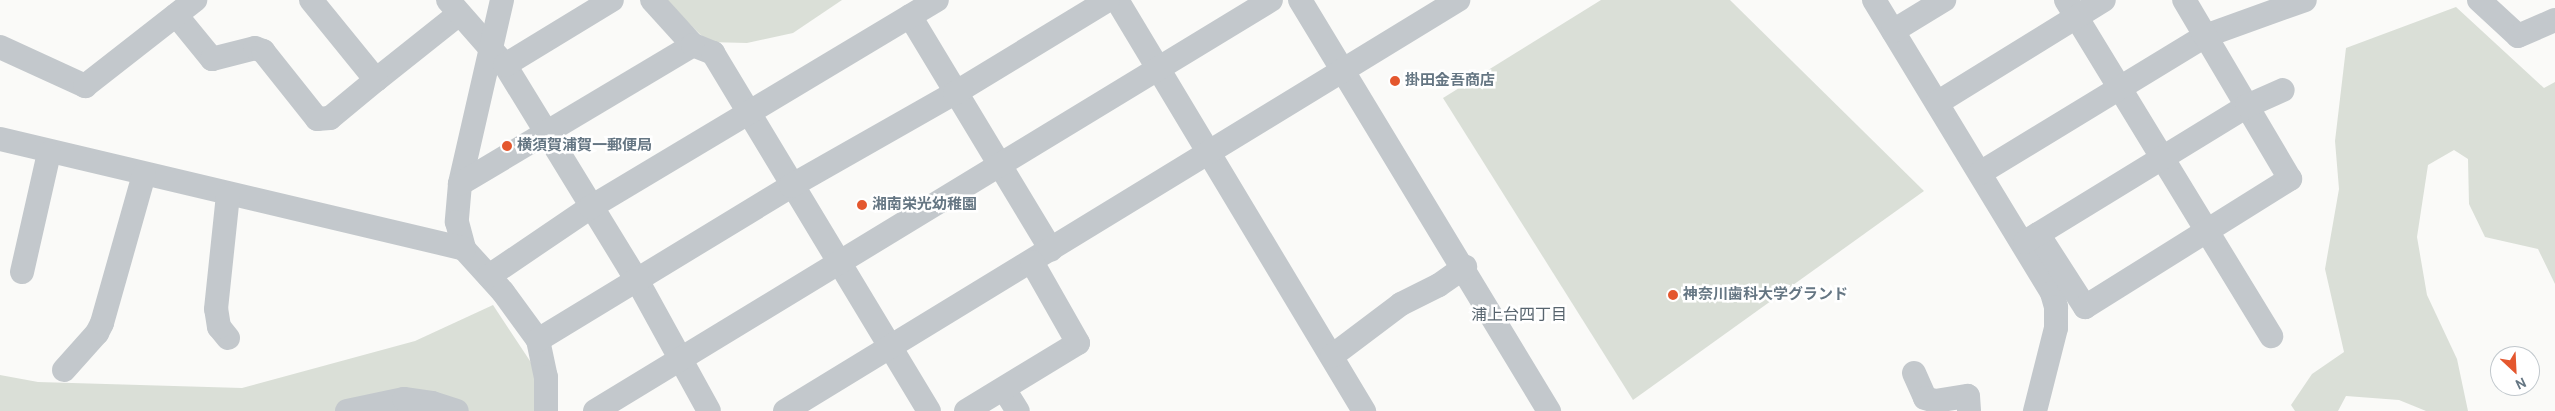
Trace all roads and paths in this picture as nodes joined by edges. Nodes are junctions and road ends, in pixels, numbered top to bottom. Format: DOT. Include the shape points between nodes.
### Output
graph roads {
  1 [pos="195,0"];
  2 [pos="311,0"];
  3 [pos="502,0"];
  4 [pos="612,0"];
  5 [pos="652,0"];
  6 [pos="937,0"];
  7 [pos="1108,0"];
  8 [pos="1117,0"];
  9 [pos="1271,0"];
  10 [pos="1300,0"];
  11 [pos="1874,0"];
  12 [pos="1944,0"];
  13 [pos="2104,0"];
  14 [pos="2184,0"];
  15 [pos="2305,0"];
  16 [pos="2479,0"];
  17 [pos="1452,1"];
  18 [pos="453,7"];
  19 [pos="2071,8"];
  20 [pos="176,15"];
  21 [pos="910,16"];
  22 [pos="2555,20"];
  23 [pos="1893,31"];
  24 [pos="2205,36"];
  25 [pos="693,45"];
  26 [pos="0,47"];
  27 [pos="497,57"];
  28 [pos="1159,68"];
  29 [pos="1344,71"];
  30 [pos="376,80"];
  31 [pos="2119,87"];
  32 [pos="2282,90"];
  33 [pos="955,93"];
  34 [pos="1937,103"];
  35 [pos="2247,106"];
  36 [pos="750,112"];
  37 [pos="546,132"];
  38 [pos="0,139"];
  39 [pos="49,153"];
  40 [pos="1211,153"];
  41 [pos="2163,158"];
  42 [pos="1000,165"];
  43 [pos="1980,173"];
  44 [pos="144,175"];
  45 [pos="460,184"];
  46 [pos="791,186"];
  47 [pos="228,195"];
  48 [pos="591,207"];
  49 [pos="2207,231"];
  50 [pos="2030,238"];
  51 [pos="464,250"];
  52 [pos="1042,256"];
  53 [pos="838,262"];
  54 [pos="1465,267"];
  55 [pos="22,272"];
  56 [pos="489,276"];
  57 [pos="637,280"];
  58 [pos="2271,336"];
  59 [pos="228,338"];
  60 [pos="538,340"];
  61 [pos="890,347"];
  62 [pos="1332,356"];
  63 [pos="680,358"];
  64 [pos="64,370"];
  65 [pos="1914,373"];
  66 [pos="1004,389"];
  67 [pos="798,408"];
  68 [pos="347,411"];
  69 [pos="457,411"];
  70 [pos="546,411"];
  71 [pos="595,411"];
  72 [pos="709,411"];
  73 [pos="929,411"];
  74 [pos="966,411"];
  75 [pos="1018,411"];
  76 [pos="1364,411"];
  77 [pos="1550,411"];
  78 [pos="1969,411"];
  79 [pos="2035,411"];
  1 -- 20 [label="street"];
  2 -- 30 [label="street"];
  3 -- 27 [label="street"];
  4 -- 27 [label="street"];
  5 -- 25 [label="street"];
  6 -- 21 [label="street"];
  7 -- 33 [label="street"];
  8 -- 28 [label="street"];
  9 -- 28 [label="street"];
  10 -- 29 [label="street"];
  11 -- 23 [label="street"];
  12 -- 23 [label="street"];
  13 -- 19 [label="street"];
  14 -- 24 [label="street"];
  15 -- 24 [label="street"];
  16 -- 22 [label="street" via="2518,36"];
  17 -- 29 [label="street"];
  18 -- 27 [label="street"];
  18 -- 30 [label="street"];
  19 -- 31 [label="street"];
  19 -- 34 [label="street"];
  20 -- 26 [label="street" via="85,86"];
  20 -- 30 [label="street" via="212,59 255,48 263,51 318,119 330,118"];
  21 -- 33 [label="street"];
  21 -- 36 [label="street"];
  23 -- 34 [label="street"];
  24 -- 31 [label="street"];
  24 -- 35 [label="street"];
  25 -- 36 [label="street" via="713,54"];
  25 -- 37 [label="street"];
  27 -- 37 [label="street"];
  27 -- 45 [label="street"];
  28 -- 40 [label="street"];
  28 -- 42 [label="street"];
  29 -- 40 [label="street"];
  29 -- 54 [label="street"];
  31 -- 41 [label="street"];
  31 -- 43 [label="street"];
  32 -- 35 [label="street"];
  33 -- 42 [label="street"];
  33 -- 46 [label="street"];
  34 -- 43 [label="street"];
  35 -- 41 [label="street"];
  35 -- 49 [label="street" via="2290,179"];
  36 -- 46 [label="street"];
  36 -- 48 [label="street"];
  37 -- 45 [label="street"];
  37 -- 48 [label="street"];
  38 -- 39 [label="street"];
  39 -- 44 [label="street"];
  39 -- 55 [label="street"];
  40 -- 52 [label="street"];
  40 -- 62 [label="street"];
  41 -- 49 [label="street"];
  41 -- 50 [label="street"];
  42 -- 52 [label="street"];
  42 -- 53 [label="street"];
  43 -- 50 [label="street"];
  44 -- 47 [label="street"];
  44 -- 64 [label="street" via="102,323"];
  45 -- 51 [label="street" via="457,222"];
  46 -- 53 [label="street"];
  46 -- 57 [label="street"];
  47 -- 51 [label="street"];
  47 -- 59 [label="street" via="216,309 219,327"];
  48 -- 56 [label="street"];
  48 -- 57 [label="street"];
  49 -- 50 [label="street" via="2084,307"];
  49 -- 58 [label="street"];
  50 -- 79 [label="street" via="2056,307 2056,328"];
  51 -- 56 [label="street"];
  52 -- 61 [label="street"];
  52 -- 66 [label="street" via="1078,343"];
  53 -- 61 [label="street"];
  53 -- 63 [label="street"];
  54 -- 62 [label="street" via="1439,285 1401,304"];
  54 -- 77 [label="street"];
  56 -- 60 [label="street"];
  57 -- 60 [label="street"];
  57 -- 63 [label="street"];
  60 -- 70 [label="street" via="546,378"];
  61 -- 67 [label="street"];
  61 -- 73 [label="street"];
  62 -- 76 [label="street"];
  63 -- 71 [label="street"];
  63 -- 72 [label="street"];
  65 -- 78 [label="street" via="1925,398 1935,401 1968,396"];
  66 -- 74 [label="street"];
  66 -- 75 [label="street"];
  68 -- 69 [label="street" via="404,399"];
}
